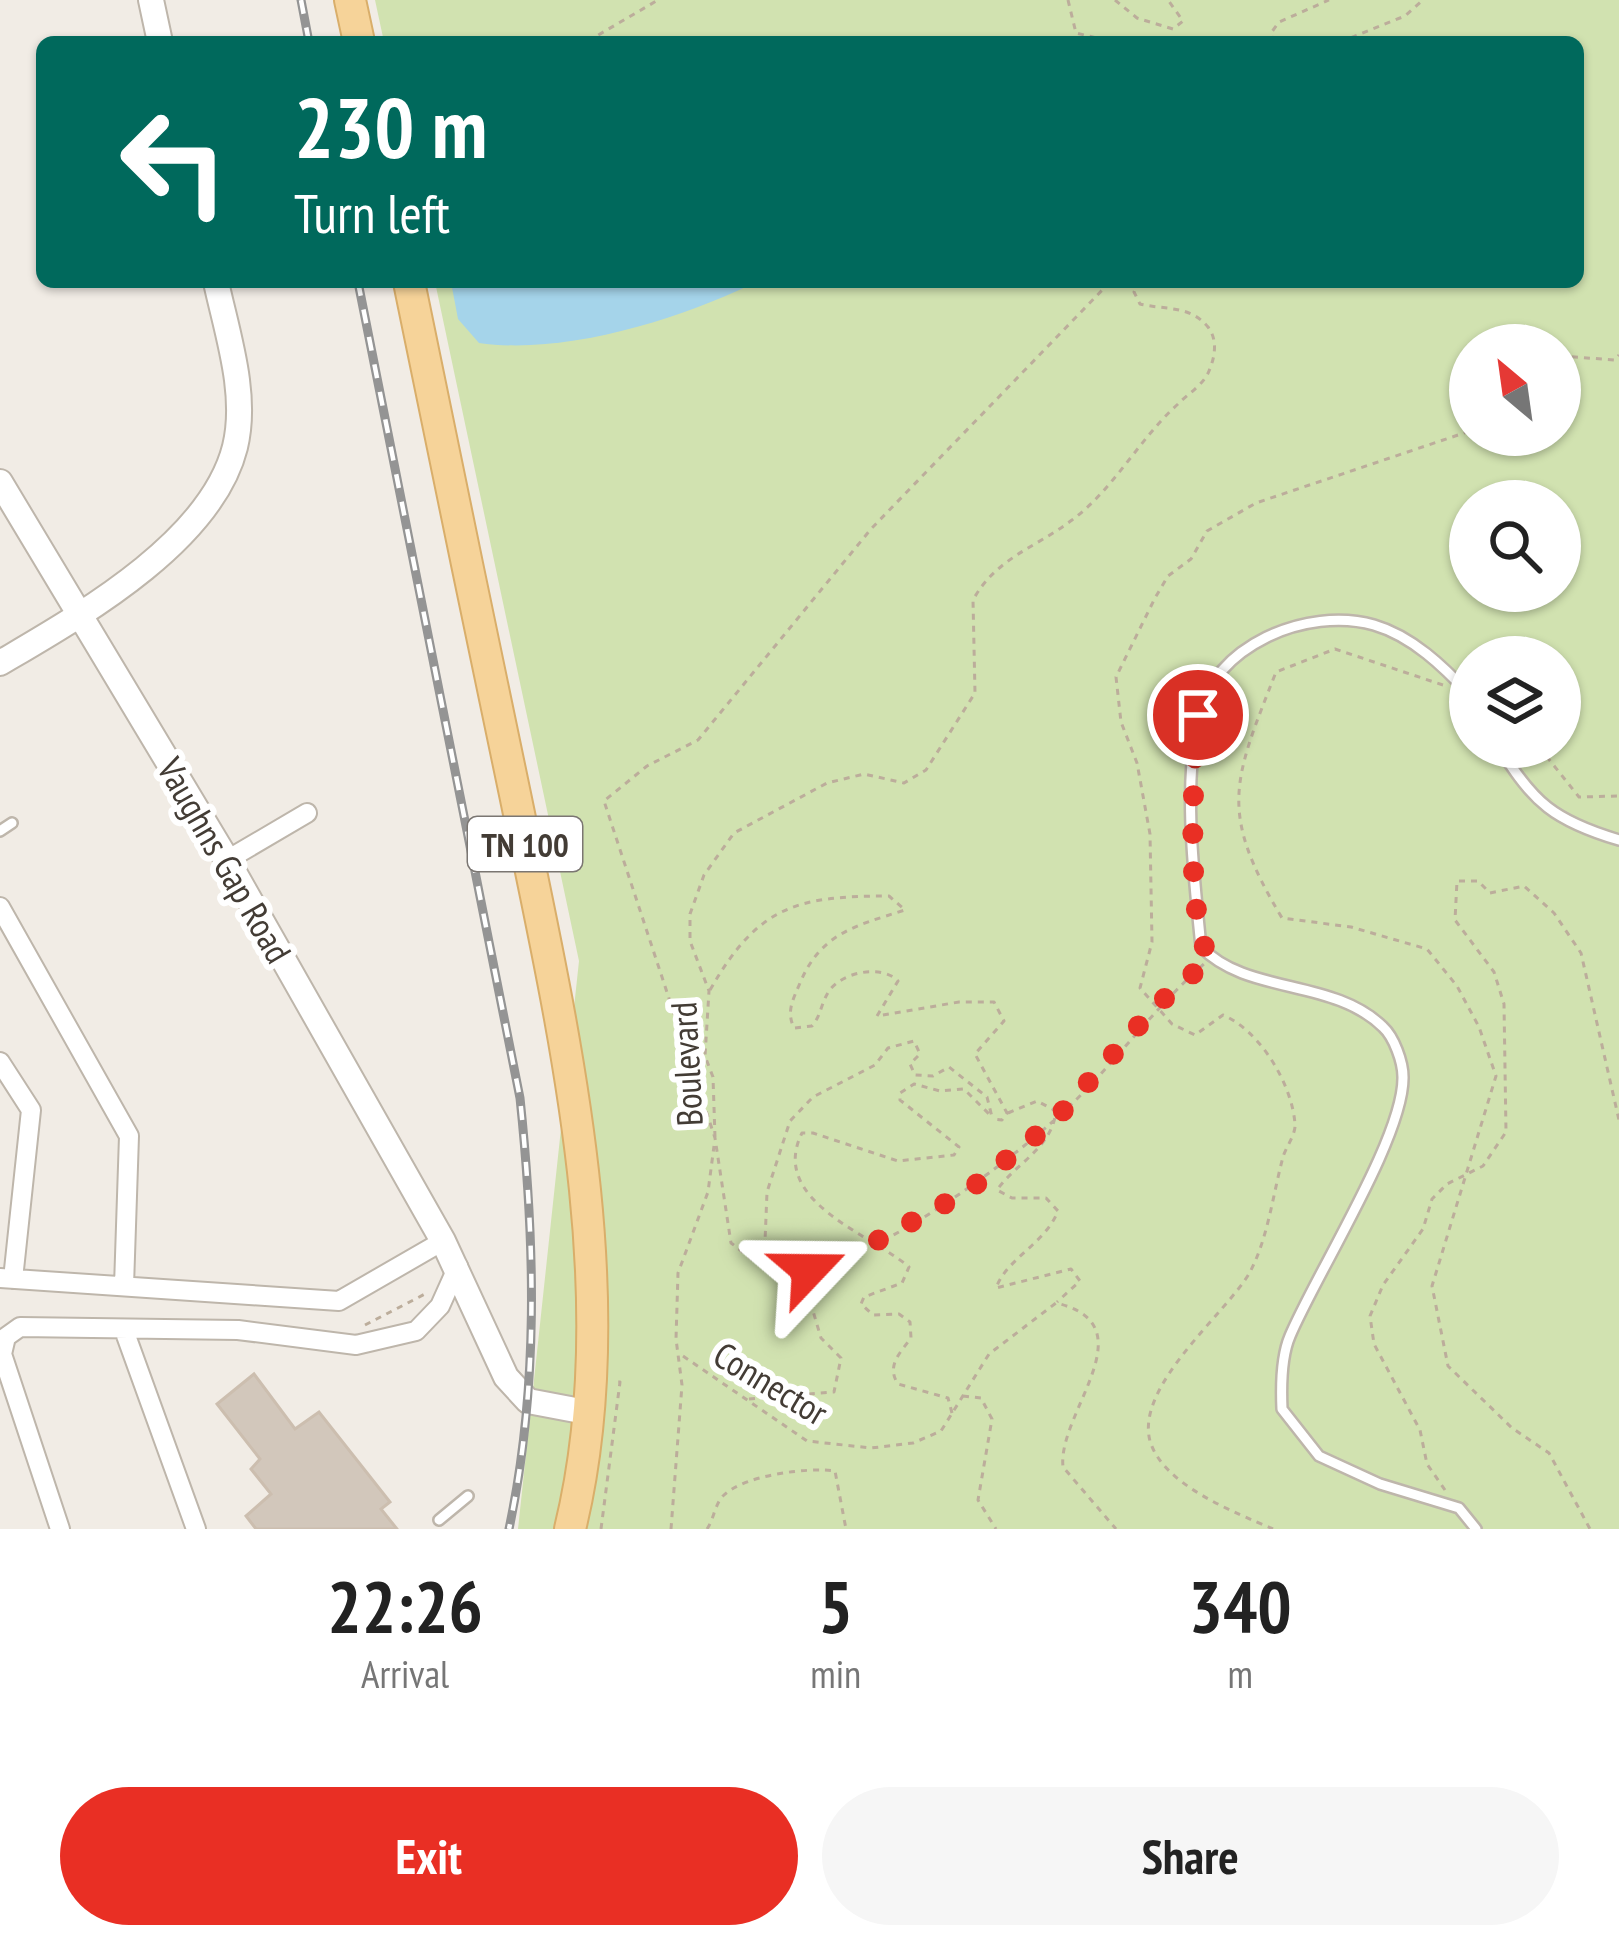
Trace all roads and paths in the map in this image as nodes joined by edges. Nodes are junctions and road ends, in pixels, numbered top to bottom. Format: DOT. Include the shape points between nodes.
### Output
graph roads {
  1 [pos="151,0"];
  2 [pos="350,0"];
  3 [pos="658,0"];
  4 [pos="1068,0"];
  5 [pos="1115,0"];
  6 [pos="1168,0"];
  7 [pos="1329,0"];
  8 [pos="1423,0"];
  9 [pos="159,36"];
  10 [pos="358,36"];
  11 [pos="597,36"];
  12 [pos="1089,36"];
  13 [pos="1272,36"];
  14 [pos="1355,36"];
  15 [pos="217,288"];
  16 [pos="410,288"];
  17 [pos="1104,288"];
  18 [pos="1136,288"];
  19 [pos="1619,355"];
  20 [pos="1581,358"];
  21 [pos="0,482"];
  22 [pos="80,616"];
  23 [pos="0,663"];
  24 [pos="1449,677"];
  25 [pos="1449,687"];
  26 [pos="1512,768"];
  27 [pos="1556,768"];
  28 [pos="1619,796"];
  29 [pos="307,813"];
  30 [pos="12,823"];
  31 [pos="0,830"];
  32 [pos="1619,840"];
  33 [pos="227,860"];
  34 [pos="0,907"];
  35 [pos="1211,958"];
  36 [pos="709,991"];
  37 [pos="0,1062"];
  38 [pos="1007,1113"];
  39 [pos="993,1119"];
  40 [pos="1055,1120"];
  41 [pos="1619,1120"];
  42 [pos="715,1138"];
  43 [pos="1468,1173"];
  44 [pos="443,1241"];
  45 [pos="875,1242"];
  46 [pos="458,1266"];
  47 [pos="764,1267"];
  48 [pos="6,1278"];
  49 [pos="124,1286"];
  50 [pos="1059,1303"];
  51 [pos="124,1330"];
  52 [pos="682,1355"];
  53 [pos="958,1397"];
  54 [pos="745,1400"];
  55 [pos="586,1412"];
  56 [pos="952,1413"];
  57 [pos="468,1496"];
  58 [pos="1459,1508"];
  59 [pos="439,1520"];
  60 [pos="60,1529"];
  61 [pos="196,1529"];
  62 [pos="570,1529"];
  63 [pos="670,1529"];
  64 [pos="707,1529"];
  65 [pos="846,1529"];
  66 [pos="996,1529"];
  67 [pos="1116,1529"];
  68 [pos="1476,1529"];
  69 [pos="1590,1529"];
  1 -- 9 [label="street"];
  2 -- 10 [label="main road"];
  3 -- 11 [label="path"];
  4 -- 12 [label="path" via="1076,33"];
  5 -- 6 [label="path" via="1137,18 1173,28 1183,21"];
  7 -- 13 [label="path" via="1279,22"];
  8 -- 14 [label="path"];
  15 -- 22 [label="street" via="237,375 235,448 203,506 149,568"];
  16 -- 55 [label="main road, TN 100" via="573,1074 588,1244"];
  17 -- 42 [label="path" via="871,530 698,740 604,801"];
  18 -- 36 [label="path, Boulevard" via="1140,304 1181,308 1205,323 1216,349 1208,376 1160,420 1102,494 1006,559 980,588 973,600 975,692 926,770 904,783 864,774 827,782 745,825 716,852 690,914 693,954"];
  19 -- 20 [label="path"];
  21 -- 22 [label="street, Vaughns Gap Road"];
  22 -- 23 [label="street"];
  22 -- 33 [label="street, Vaughns Gap Road"];
  24 -- 35 [label="lane" via="1409,642 1372,624 1321,624 1259,638 1214,677 1198,715 1194,770 1198,914 1201,947"];
  25 -- 43 [label="path" via="1335,649 1276,672 1236,774 1247,859 1282,918 1426,949 1457,986 1496,1076"];
  26 -- 32 [label="lane" via="1533,800"];
  27 -- 28 [label="path" via="1579,797"];
  29 -- 33 [label="street"];
  30 -- 31 [label="lane"];
  33 -- 44 [label="street, Vaughns Gap Road"];
  34 -- 49 [label="street" via="129,1136"];
  35 -- 40 [label="path" via="1156,1006"];
  35 -- 58 [label="lane" via="1323,994 1384,1028 1394,1044 1403,1077 1394,1117 1288,1340 1282,1409 1319,1456"];
  36 -- 38 [label="path" via="730,953 765,920 820,896 889,896 905,910 839,931 813,953 790,1022 812,1026 830,989 878,970 898,981 878,1016 994,1001 1004,1022 975,1054"];
  36 -- 42 [label="path, Boulevard" via="705,1056"];
  37 -- 48 [label="street" via="31,1110"];
  38 -- 39 [label="path"];
  38 -- 40 [label="path" via="1036,1101 1056,1111"];
  39 -- 45 [label="path" via="964,1089 914,1084 900,1100 959,1147 954,1154 898,1161 802,1133 795,1148 803,1185 840,1225"];
  39 -- 47 [label="path" via="987,1096 949,1067 915,1075 914,1041 888,1048 790,1121 767,1192"];
  40 -- 45 [label="path" via="968,1191"];
  40 -- 50 [label="path" via="1036,1153 997,1190 1046,1198 1058,1211 996,1288 1057,1269 1081,1275"];
  41 -- 43 [label="path" via="1581,953 1563,926 1524,886 1490,893 1478,881 1457,881 1455,920 1494,972 1504,1004 1508,1069 1506,1132 1491,1158"];
  42 -- 47 [label="path" via="731,1243"];
  42 -- 52 [label="path, Boulevard" via="708,1192 678,1273"];
  43 -- 58 [label="path" via="1432,1199 1423,1229 1370,1316 1374,1344 1420,1430 1426,1464"];
  43 -- 69 [label="path" via="1432,1286 1448,1366 1549,1453"];
  44 -- 46 [label="street, Vaughns Gap Road"];
  44 -- 49 [label="street" via="339,1301"];
  45 -- 47 [label="path" via="809,1270"];
  45 -- 56 [label="path" via="909,1267 902,1283 861,1304 873,1315 910,1322 893,1378 947,1398"];
  46 -- 51 [label="street" via="440,1306 416,1331 356,1345 238,1330"];
  46 -- 55 [label="street, Vaughns Gap Road" via="506,1377 528,1401"];
  47 -- 54 [label="path" via="808,1294 820,1338 841,1358 834,1392"];
  48 -- 49 [label="street"];
  50 -- 53 [label="path" via="997,1345"];
  50 -- 67 [label="path" via="1093,1325 1100,1351 1064,1436 1063,1468"];
  51 -- 60 [label="street" via="20,1327 6,1337 2,1354"];
  51 -- 61 [label="street"];
  52 -- 54 [label="path, Connector"];
  52 -- 63 [label="path, Boulevard"];
  53 -- 56 [label="path"];
  53 -- 66 [label="path" via="981,1398 992,1419 978,1500"];
  54 -- 56 [label="path, Connector" via="807,1441 852,1449 913,1443 941,1431"];
  55 -- 62 [label="main road, TN 100"];
  57 -- 59 [label="lane"];
  58 -- 68 [label="lane"];
  64 -- 65 [label="path" via="731,1490 818,1468 835,1471"];
}
